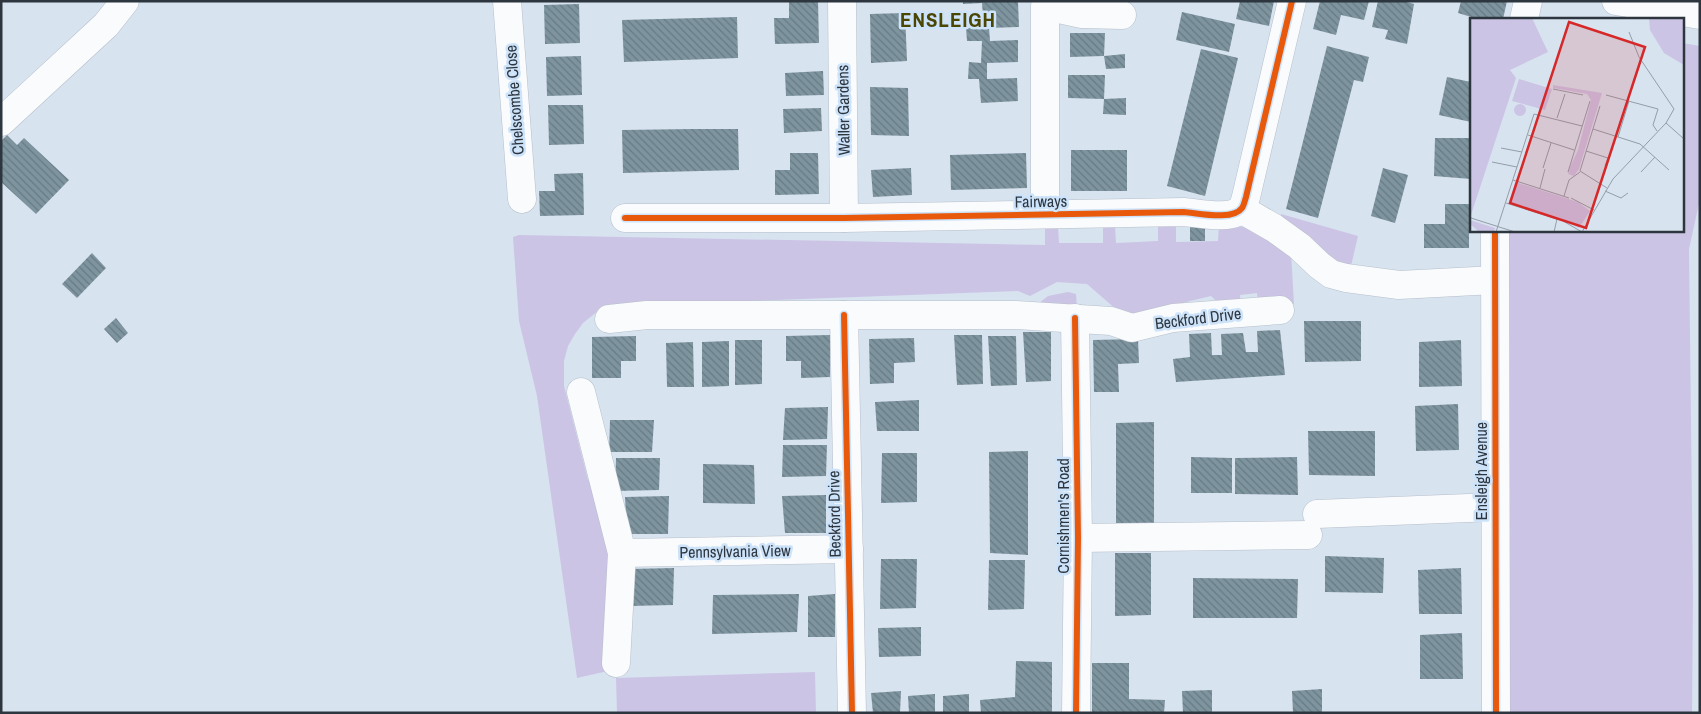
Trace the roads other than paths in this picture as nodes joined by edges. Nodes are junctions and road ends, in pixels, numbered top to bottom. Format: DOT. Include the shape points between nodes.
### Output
graph roads {
  1 [pos="125,1"];
  2 [pos="508,1"];
  3 [pos="842,1"];
  4 [pos="1292,1"];
  5 [pos="1528,1"];
  6 [pos="1616,1"];
  7 [pos="1122,15"];
  8 [pos="1700,15"];
  9 [pos="1524,18"];
  10 [pos="1,122"];
  11 [pos="522,199"];
  12 [pos="1241,209"];
  13 [pos="1046,214"];
  14 [pos="625,218"];
  15 [pos="844,218"];
  16 [pos="1494,231"];
  17 [pos="1495,280"];
  18 [pos="1263,306"];
  19 [pos="844,315"];
  20 [pos="1075,318"];
  21 [pos="609,319"];
  22 [pos="581,392"];
  23 [pos="1494,507"];
  24 [pos="1313,525"];
  25 [pos="1078,538"];
  26 [pos="849,549"];
  27 [pos="622,553"];
  28 [pos="616,663"];
  29 [pos="852,713"];
  30 [pos="1076,713"];
  31 [pos="1496,713"];
  1 -- 10 [label="street" via="106,25"];
  2 -- 11 [label="street, Chelscombe Close"];
  3 -- 15 [label="street, Waller Gardens"];
  4 -- 12 [label="street"];
  5 -- 9 [label="street"];
  6 -- 8 [label="street"];
  7 -- 13 [label="street, Fairways" via="1082,14 1045,6"];
  12 -- 13 [label="street, Fairways" via="1222,216 1184,212"];
  12 -- 17 [label="street" via="1299,246 1331,274 1399,285"];
  13 -- 15 [label="street, Fairways"];
  14 -- 15 [label="street, Fairways"];
  16 -- 17 [label="street, Ensleigh Avenue"];
  17 -- 23 [label="street, Ensleigh Avenue"];
  18 -- 20 [label="street, Beckford Drive" via="1173,318 1132,328 1111,321"];
  19 -- 20 [label="street, Beckford Drive" via="1016,314"];
  19 -- 21 [label="street, Beckford Drive" via="647,315"];
  19 -- 26 [label="street, Beckford Drive"];
  20 -- 25 [label="street, Cornishmen's Road"];
  22 -- 27 [label="street"];
  23 -- 24 [label="street, Ensleigh Avenue"];
  23 -- 31 [label="street, Ensleigh Avenue"];
  24 -- 25 [label="street, Cornishmen's Road"];
  25 -- 30 [label="street, Cornishmen's Road"];
  26 -- 27 [label="street, Pennsylvania View"];
  26 -- 29 [label="street, Beckford Drive"];
  27 -- 28 [label="street"];
}
